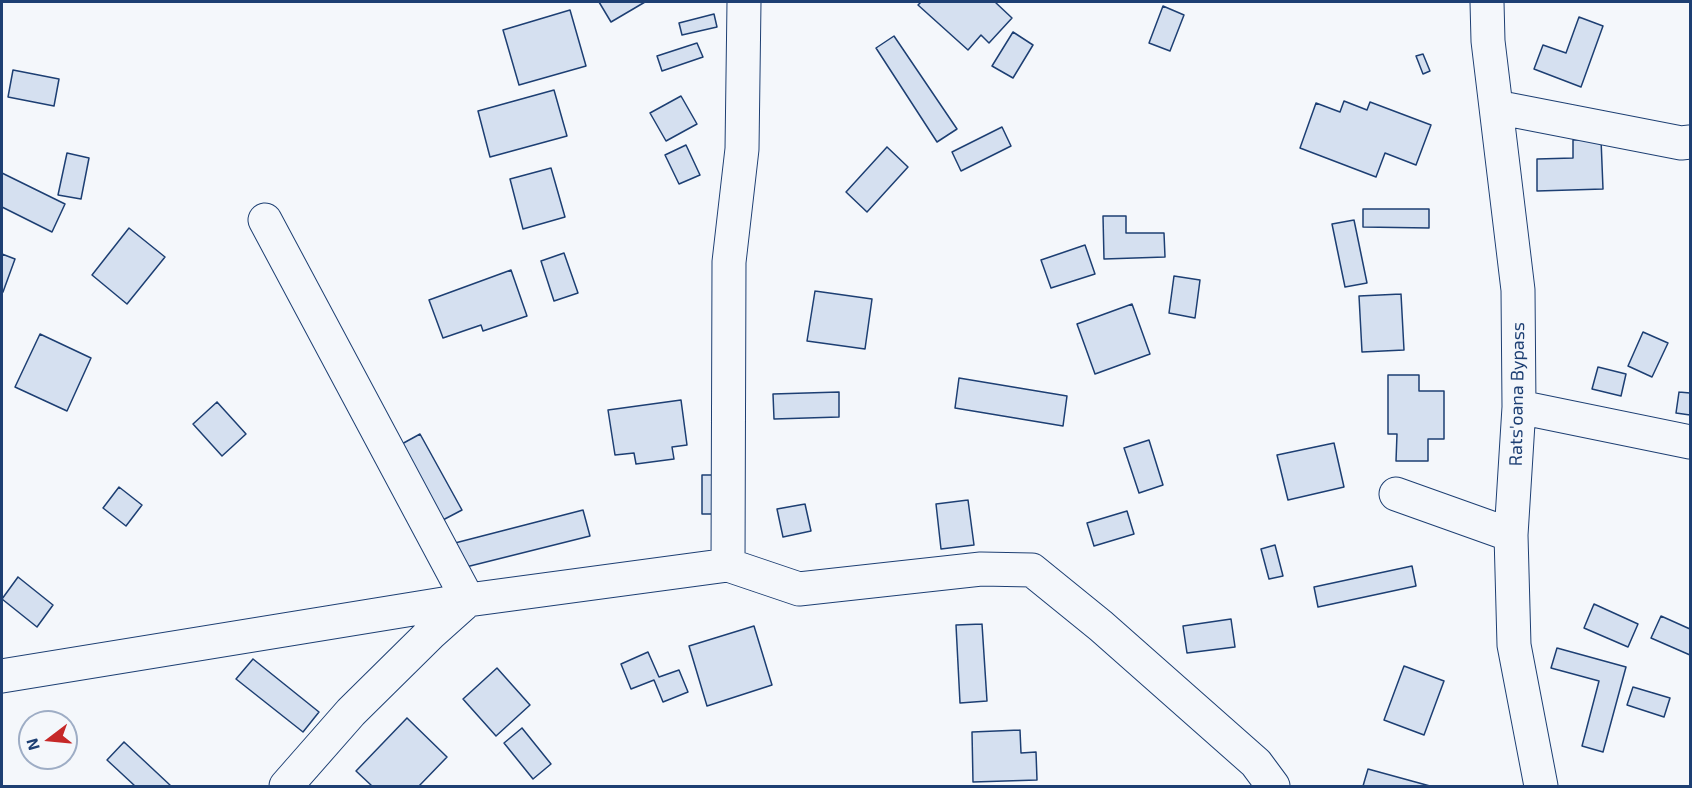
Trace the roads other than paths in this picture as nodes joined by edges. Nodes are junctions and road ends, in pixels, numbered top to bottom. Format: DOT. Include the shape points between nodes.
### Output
graph roads {
  1 [pos="744,2"];
  2 [pos="1487,2"];
  3 [pos="1496,107"];
  4 [pos="1690,142"];
  5 [pos="265,220"];
  6 [pos="1519,407"];
  7 [pos="1690,442"];
  8 [pos="1396,494"];
  9 [pos="1511,535"];
  10 [pos="728,566"];
  11 [pos="468,600"];
  12 [pos="2,676"];
  13 [pos="286,786"];
  14 [pos="1273,786"];
  15 [pos="1541,786"];
  1 -- 10 [label="street" via="741,149 729,262"];
  2 -- 3 [label="street, Rats'oana Bypass"];
  3 -- 4 [label="street"];
  3 -- 6 [label="street, Rats'oana Bypass" via="1518,290"];
  5 -- 11 [label="street"];
  6 -- 7 [label="street"];
  6 -- 9 [label="street, Rats'oana Bypass"];
  8 -- 9 [label="street"];
  9 -- 15 [label="street, Rats'oana Bypass" via="1514,645"];
  10 -- 11 [label="street"];
  10 -- 14 [label="street" via="799,589 981,569 1032,570 1256,763"];
  11 -- 12 [label="street"];
  11 -- 13 [label="street" via="351,712"];
}
